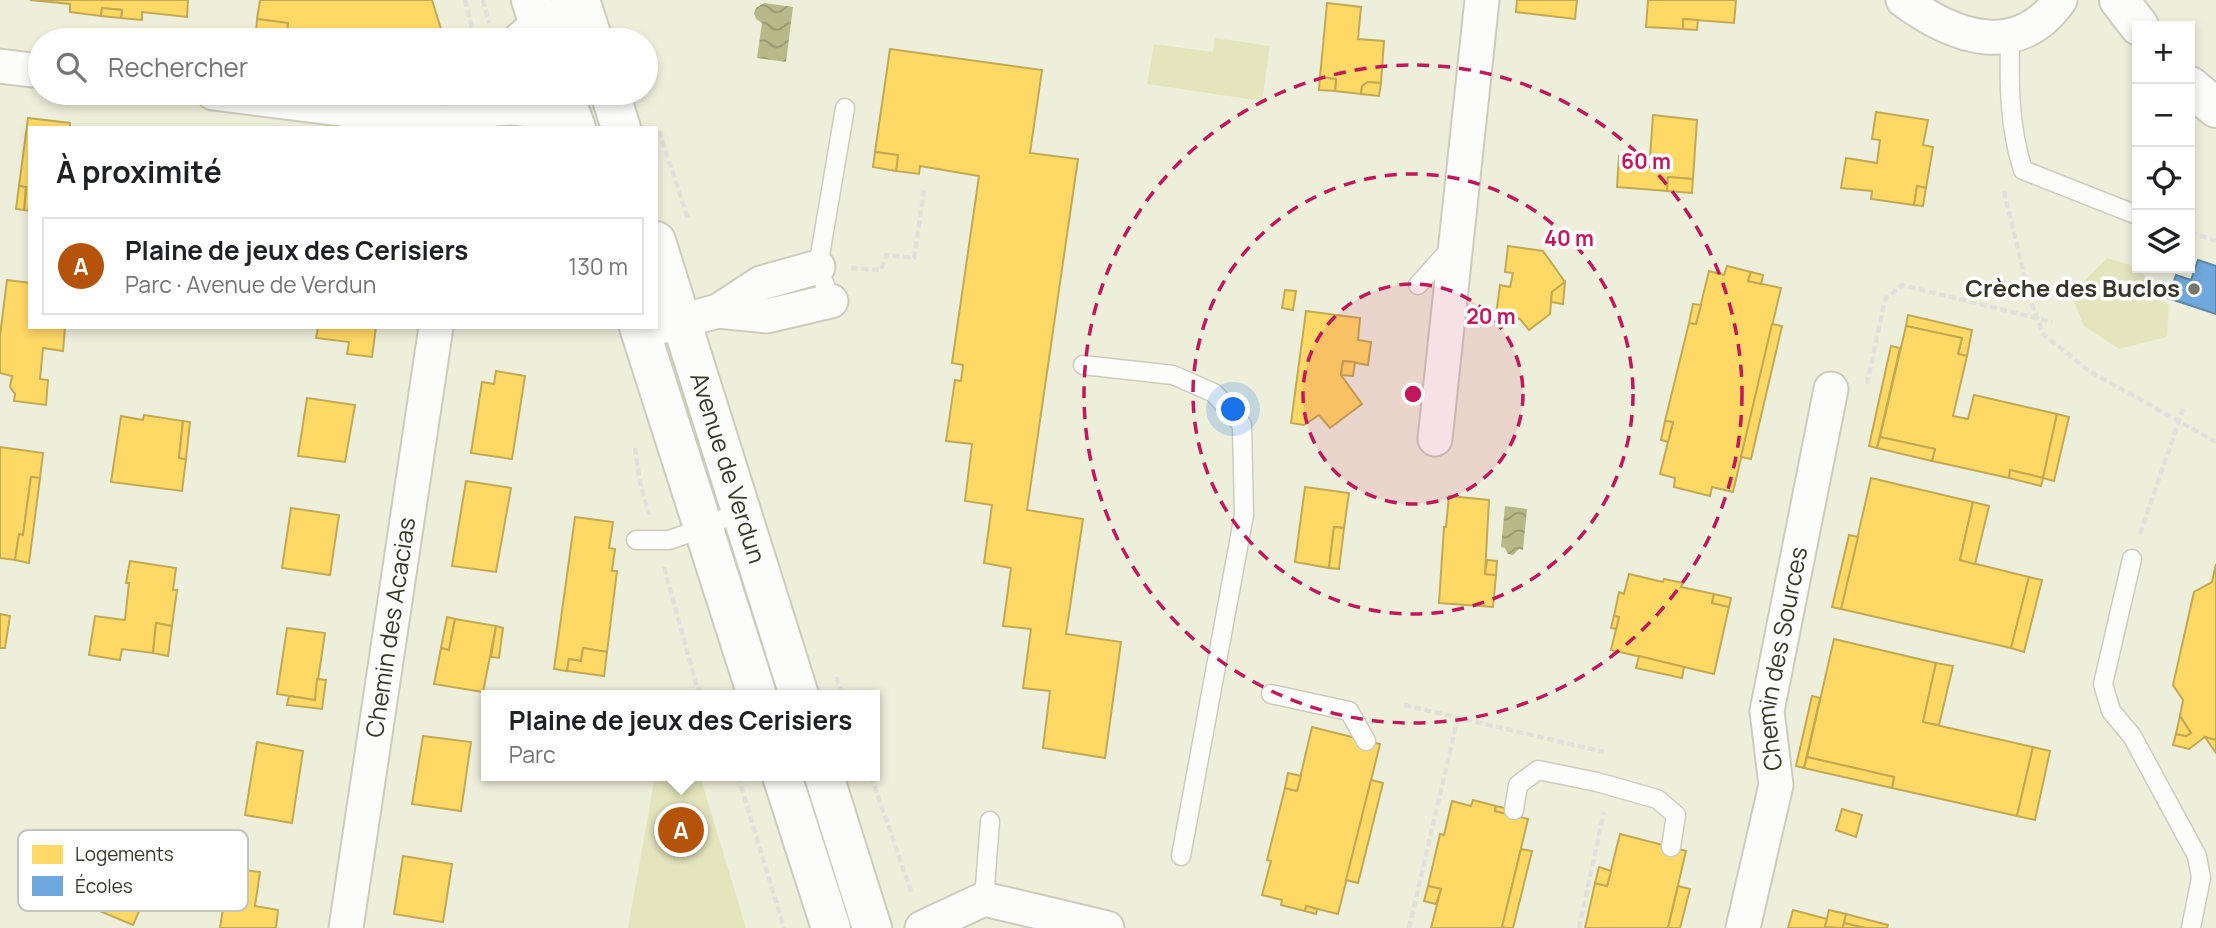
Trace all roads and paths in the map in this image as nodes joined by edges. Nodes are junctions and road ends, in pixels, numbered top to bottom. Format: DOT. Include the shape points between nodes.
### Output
graph roads {
  1 [pos="466,0"];
  2 [pos="1482,0"];
  3 [pos="1903,0"];
  4 [pos="2060,0"];
  5 [pos="2119,0"];
  6 [pos="588,11"];
  7 [pos="2135,21"];
  8 [pos="533,26"];
  9 [pos="472,28"];
  10 [pos="2010,38"];
  11 [pos="0,66"];
  12 [pos="28,70"];
  13 [pos="2195,90"];
  14 [pos="308,105"];
  15 [pos="614,105"];
  16 [pos="845,108"];
  17 [pos="2216,108"];
  18 [pos="570,112"];
  19 [pos="470,114"];
  20 [pos="620,126"];
  21 [pos="2003,184"];
  22 [pos="924,190"];
  23 [pos="2132,213"];
  24 [pos="2195,234"];
  25 [pos="2216,241"];
  26 [pos="1456,244"];
  27 [pos="658,247"];
  28 [pos="834,267"];
  29 [pos="1418,285"];
  30 [pos="831,301"];
  31 [pos="718,311"];
  32 [pos="2038,319"];
  33 [pos="681,320"];
  34 [pos="2052,322"];
  35 [pos="658,326"];
  36 [pos="436,329"];
  37 [pos="640,330"];
  38 [pos="1083,365"];
  39 [pos="1832,389"];
  40 [pos="2183,409"];
  41 [pos="2178,421"];
  42 [pos="1435,439"];
  43 [pos="2216,442"];
  44 [pos="741,510"];
  45 [pos="704,528"];
  46 [pos="636,540"];
  47 [pos="2132,559"];
  48 [pos="755,690"];
  49 [pos="797,690"];
  50 [pos="1271,694"];
  51 [pos="1404,705"];
  52 [pos="1458,718"];
  53 [pos="1366,741"];
  54 [pos="1604,752"];
  55 [pos="740,781"];
  56 [pos="784,781"];
  57 [pos="826,781"];
  58 [pos="872,781"];
  59 [pos="1610,785"];
  60 [pos="1514,810"];
  61 [pos="990,821"];
  62 [pos="1671,847"];
  63 [pos="1181,856"];
  64 [pos="984,899"];
  65 [pos="346,928"];
  66 [pos="784,928"];
  67 [pos="831,928"];
  68 [pos="872,928"];
  69 [pos="923,928"];
  70 [pos="1107,928"];
  71 [pos="1409,928"];
  72 [pos="1579,928"];
  73 [pos="1743,928"];
  74 [pos="2191,928"];
  1 -- 9 [label="path"];
  2 -- 26 [label="street"];
  3 -- 10 [label="street" via="1927,18 1982,38"];
  4 -- 10 [label="street" via="2038,24"];
  5 -- 7 [label="main road"];
  6 -- 8 [label="street"];
  10 -- 23 [label="lane" via="2009,97 2023,170"];
  11 -- 12 [label="street"];
  13 -- 17 [label="main road"];
  14 -- 19 [label="street" via="443,122"];
  15 -- 20 [label="main road"];
  16 -- 28 [label="lane"];
  18 -- 19 [label="street" via="513,108"];
  21 -- 32 [label="path"];
  22 -- 28 [label="path" via="914,258 886,255 881,270"];
  24 -- 25 [label="path"];
  26 -- 29 [label="lane"];
  26 -- 42 [label="street"];
  27 -- 33 [label="main road, Avenue de Verdun"];
  28 -- 30 [label="lane"];
  28 -- 31 [label="street" via="761,283"];
  30 -- 31 [label="street" via="767,316"];
  31 -- 33 [label="street"];
  32 -- 34 [label="path"];
  32 -- 39 [label="path" via="1902,285 1885,299 1867,384"];
  32 -- 41 [label="path" via="2043,334 2089,371"];
  33 -- 35 [label="street"];
  33 -- 44 [label="main road, Avenue de Verdun"];
  36 -- 65 [label="street, Chemin des Acacias"];
  37 -- 45 [label="main road, Avenue de Verdun"];
  38 -- 63 [label="lane" via="1173,375 1214,393 1242,425 1244,515"];
  39 -- 73 [label="street, Chemin des Sources" via="1768,711 1776,785"];
  40 -- 41 [label="path"];
  41 -- 43 [label="path"];
  41 -- 47 [label="path"];
  44 -- 45 [label="lane"];
  44 -- 49 [label="main road, Avenue de Verdun"];
  45 -- 46 [label="lane" via="669,540"];
  45 -- 48 [label="main road, Avenue de Verdun"];
  47 -- 74 [label="lane" via="2103,684 2111,711 2132,736 2197,856 2201,878"];
  50 -- 53 [label="lane" via="1349,711"];
  51 -- 52 [label="path"];
  52 -- 54 [label="path"];
  52 -- 71 [label="path"];
  55 -- 66 [label="path"];
  56 -- 67 [label="main road"];
  57 -- 68 [label="main road"];
  58 -- 69 [label="path"];
  59 -- 60 [label="lane" via="1538,770 1518,785"];
  59 -- 62 [label="lane" via="1657,799 1676,815"];
  59 -- 72 [label="path"];
  61 -- 64 [label="lane"];
  64 -- 69 [label="street"];
  64 -- 70 [label="street"];
}
